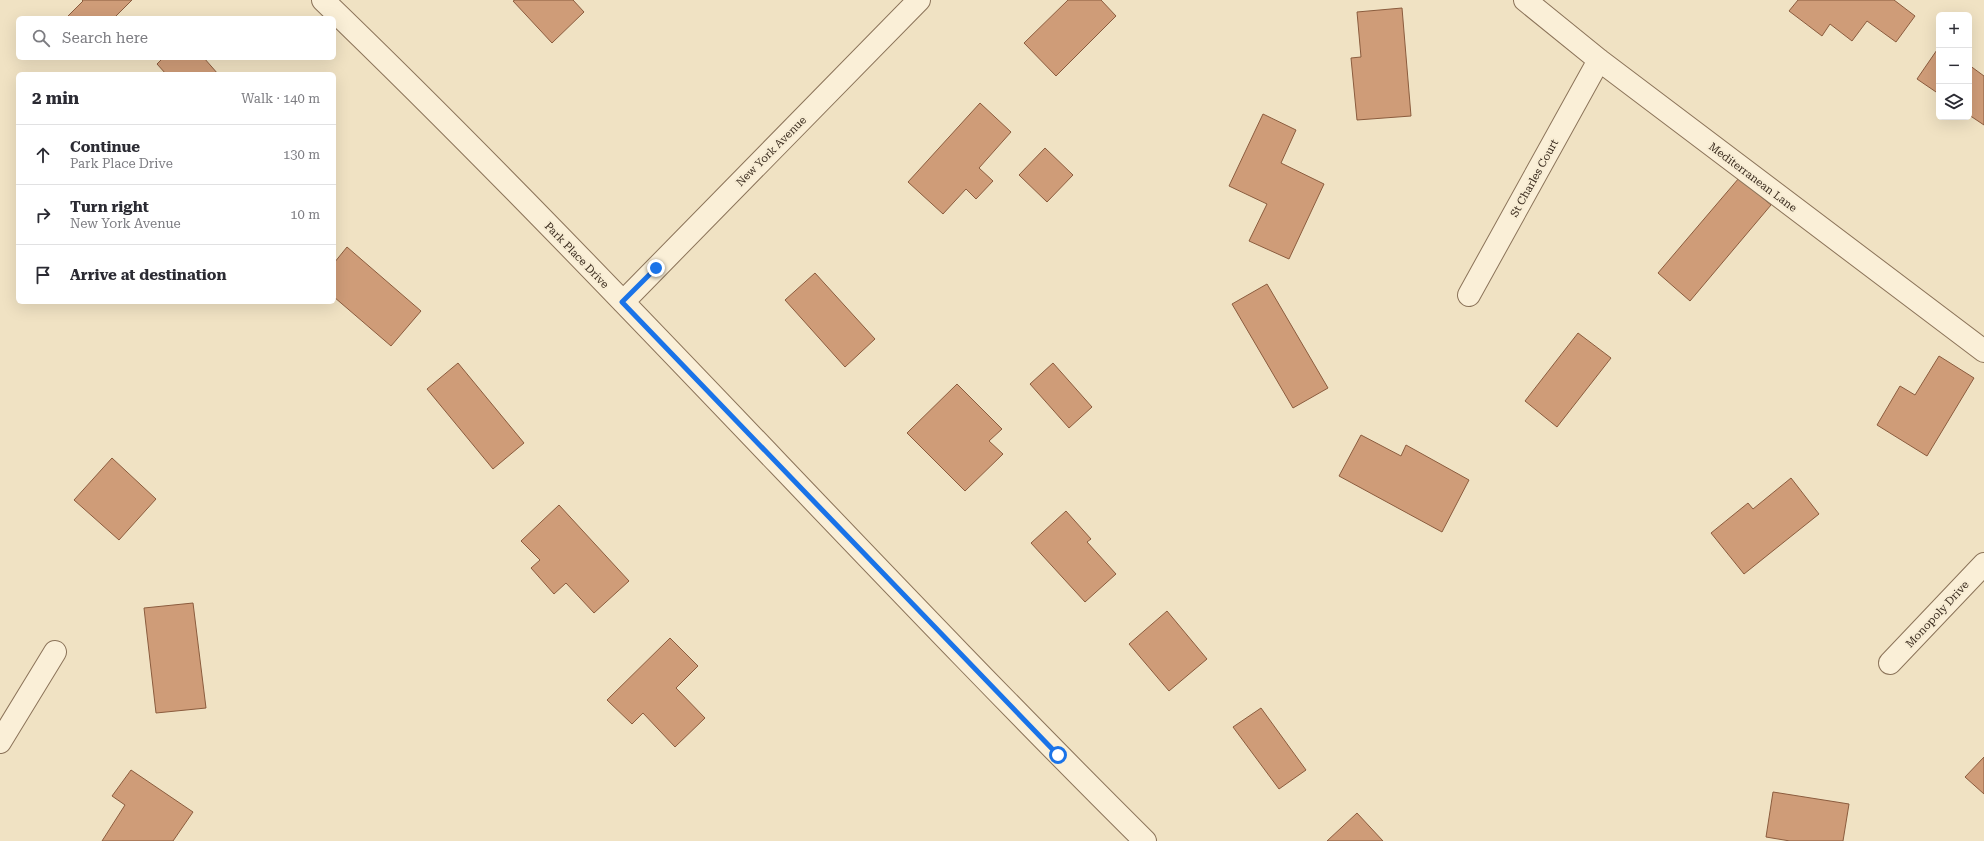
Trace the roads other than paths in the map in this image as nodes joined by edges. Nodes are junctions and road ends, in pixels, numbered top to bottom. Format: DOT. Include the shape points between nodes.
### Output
graph roads {
  1 [pos="323,0"];
  2 [pos="920,0"];
  3 [pos="1525,0"];
  4 [pos="1599,60"];
  5 [pos="1469,295"];
  6 [pos="622,302"];
  7 [pos="1984,351"];
  8 [pos="1984,564"];
  9 [pos="55,652"];
  10 [pos="1890,663"];
  11 [pos="0,742"];
  12 [pos="1145,841"];
  1 -- 6 [label="street, Park Place Drive" via="398,72"];
  2 -- 6 [label="street, New York Avenue"];
  3 -- 4 [label="street, Mediterranean Lane"];
  4 -- 5 [label="street, St Charles Court"];
  4 -- 7 [label="street, Mediterranean Lane"];
  6 -- 12 [label="street, Park Place Drive" via="1036,733"];
  8 -- 10 [label="street, Monopoly Drive"];
  9 -- 11 [label="street"];
}
